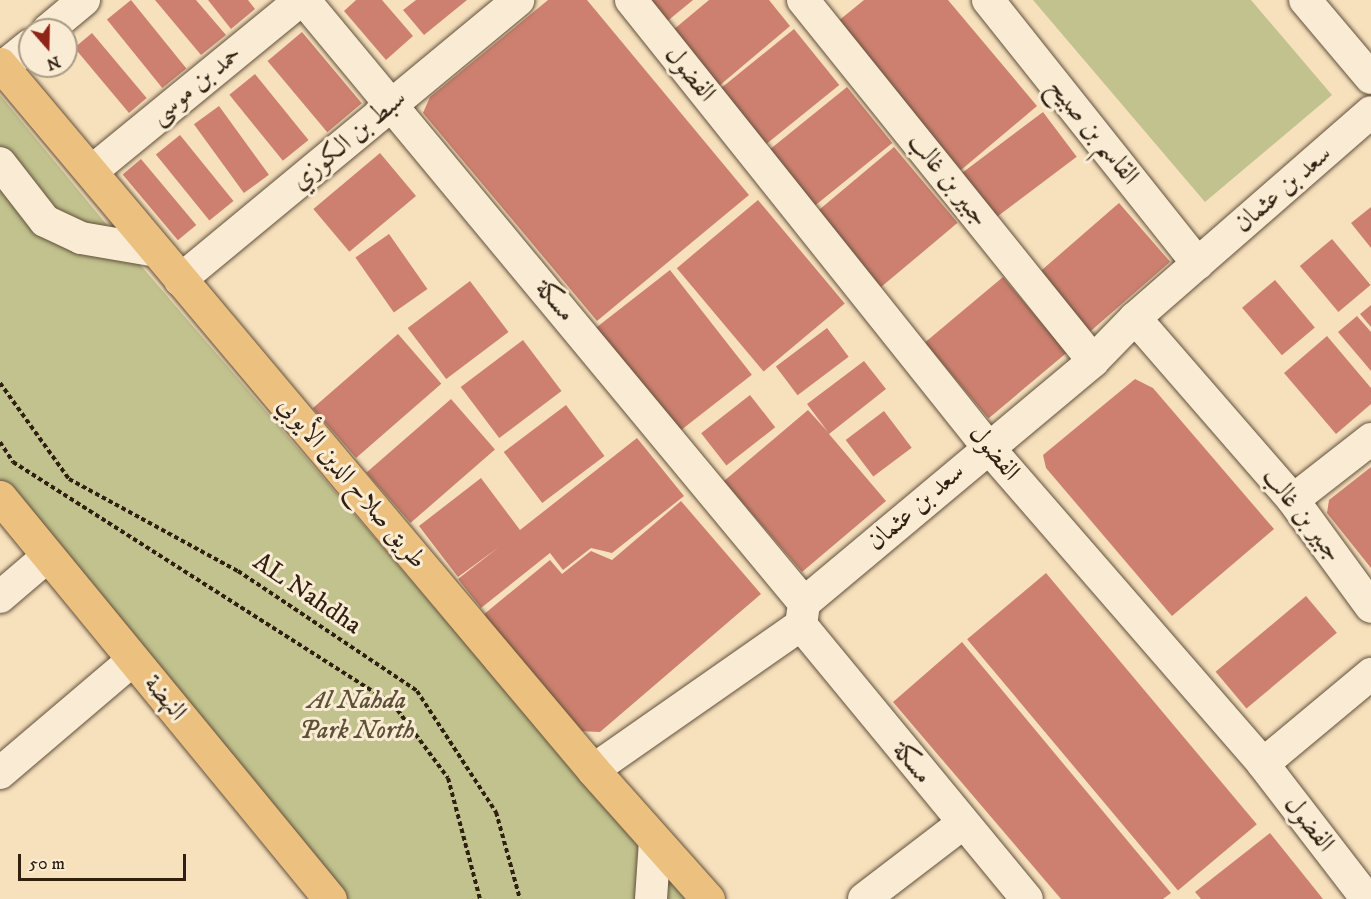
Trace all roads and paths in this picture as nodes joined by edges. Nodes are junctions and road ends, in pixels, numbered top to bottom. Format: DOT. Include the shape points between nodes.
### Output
graph roads {
  1 [pos="84,0"];
  2 [pos="303,0"];
  3 [pos="518,0"];
  4 [pos="631,0"];
  5 [pos="988,0"];
  6 [pos="1305,0"];
  7 [pos="815,4"];
  8 [pos="62,18"];
  9 [pos="18,54"];
  10 [pos="2,65"];
  11 [pos="1371,78"];
  12 [pos="392,104"];
  13 [pos="1371,112"];
  14 [pos="0,163"];
  15 [pos="92,171"];
  16 [pos="157,251"];
  17 [pos="1198,264"];
  18 [pos="180,280"];
  19 [pos="1135,318"];
  20 [pos="1093,361"];
  21 [pos="0,383"];
  22 [pos="1371,439"];
  23 [pos="0,442"];
  24 [pos="987,446"];
  25 [pos="0,497"];
  26 [pos="1293,500"];
  27 [pos="48,556"];
  28 [pos="0,597"];
  29 [pos="1371,607"];
  30 [pos="802,614"];
  31 [pos="133,660"];
  32 [pos="1371,674"];
  33 [pos="1263,764"];
  34 [pos="593,770"];
  35 [pos="0,773"];
  36 [pos="962,824"];
  37 [pos="656,840"];
  38 [pos="326,898"];
  39 [pos="480,899"];
  40 [pos="520,899"];
  41 [pos="651,899"];
  42 [pos="708,899"];
  43 [pos="864,899"];
  44 [pos="1027,899"];
  45 [pos="1367,899"];
  1 -- 8 [label="street"];
  2 -- 12 [label="street, مسكة"];
  2 -- 15 [label="street, حمد بن موسى"];
  3 -- 12 [label="street, سبط بن الكوزي"];
  4 -- 24 [label="street, الفضول"];
  5 -- 17 [label="street, القاسم بن صبيح"];
  6 -- 11 [label="street"];
  7 -- 20 [label="street, جبير بن غالب"];
  9 -- 10 [label="street"];
  10 -- 15 [label="main road, طريق صلاح الدين الأيوبي"];
  12 -- 18 [label="street, سبط بن الكوزي"];
  12 -- 30 [label="street, مسكة"];
  13 -- 17 [label="street, سعد بن عثمان"];
  14 -- 16 [label="street" via="45,221 81,238"];
  15 -- 16 [label="main road, طريق صلاح الدين الأيوبي"];
  16 -- 18 [label="main road, طريق صلاح الدين الأيوبي"];
  17 -- 19 [label="street, سعد بن عثمان"];
  18 -- 34 [label="main road, طريق صلاح الدين الأيوبي"];
  19 -- 20 [label="street, سعد بن عثمان"];
  19 -- 26 [label="street, جبير بن غالب"];
  20 -- 24 [label="street, سعد بن عثمان"];
  21 -- 40 [label="path, AL Nahdha" via="69,479 238,572 417,691 496,812"];
  22 -- 26 [label="street"];
  23 -- 39 [label="path, AL Nahdha" via="13,462 393,704 448,777"];
  24 -- 30 [label="street, سعد بن عثمان"];
  24 -- 33 [label="street, الفضول"];
  25 -- 27 [label="main road, النهضة"];
  26 -- 29 [label="street, جبير بن غالب"];
  27 -- 28 [label="street"];
  27 -- 31 [label="main road, النهضة"];
  30 -- 34 [label="street, سعد بن عثمان"];
  30 -- 36 [label="street, مسكة"];
  31 -- 35 [label="street"];
  31 -- 38 [label="main road, النهضة"];
  32 -- 33 [label="street"];
  33 -- 45 [label="street, الفضول"];
  34 -- 37 [label="main road, طريق صلاح الدين الأيوبي"];
  36 -- 43 [label="street"];
  36 -- 44 [label="street, مسكة"];
  37 -- 41 [label="street"];
  37 -- 42 [label="main road, طريق صلاح الدين الأيوبي"];
}
